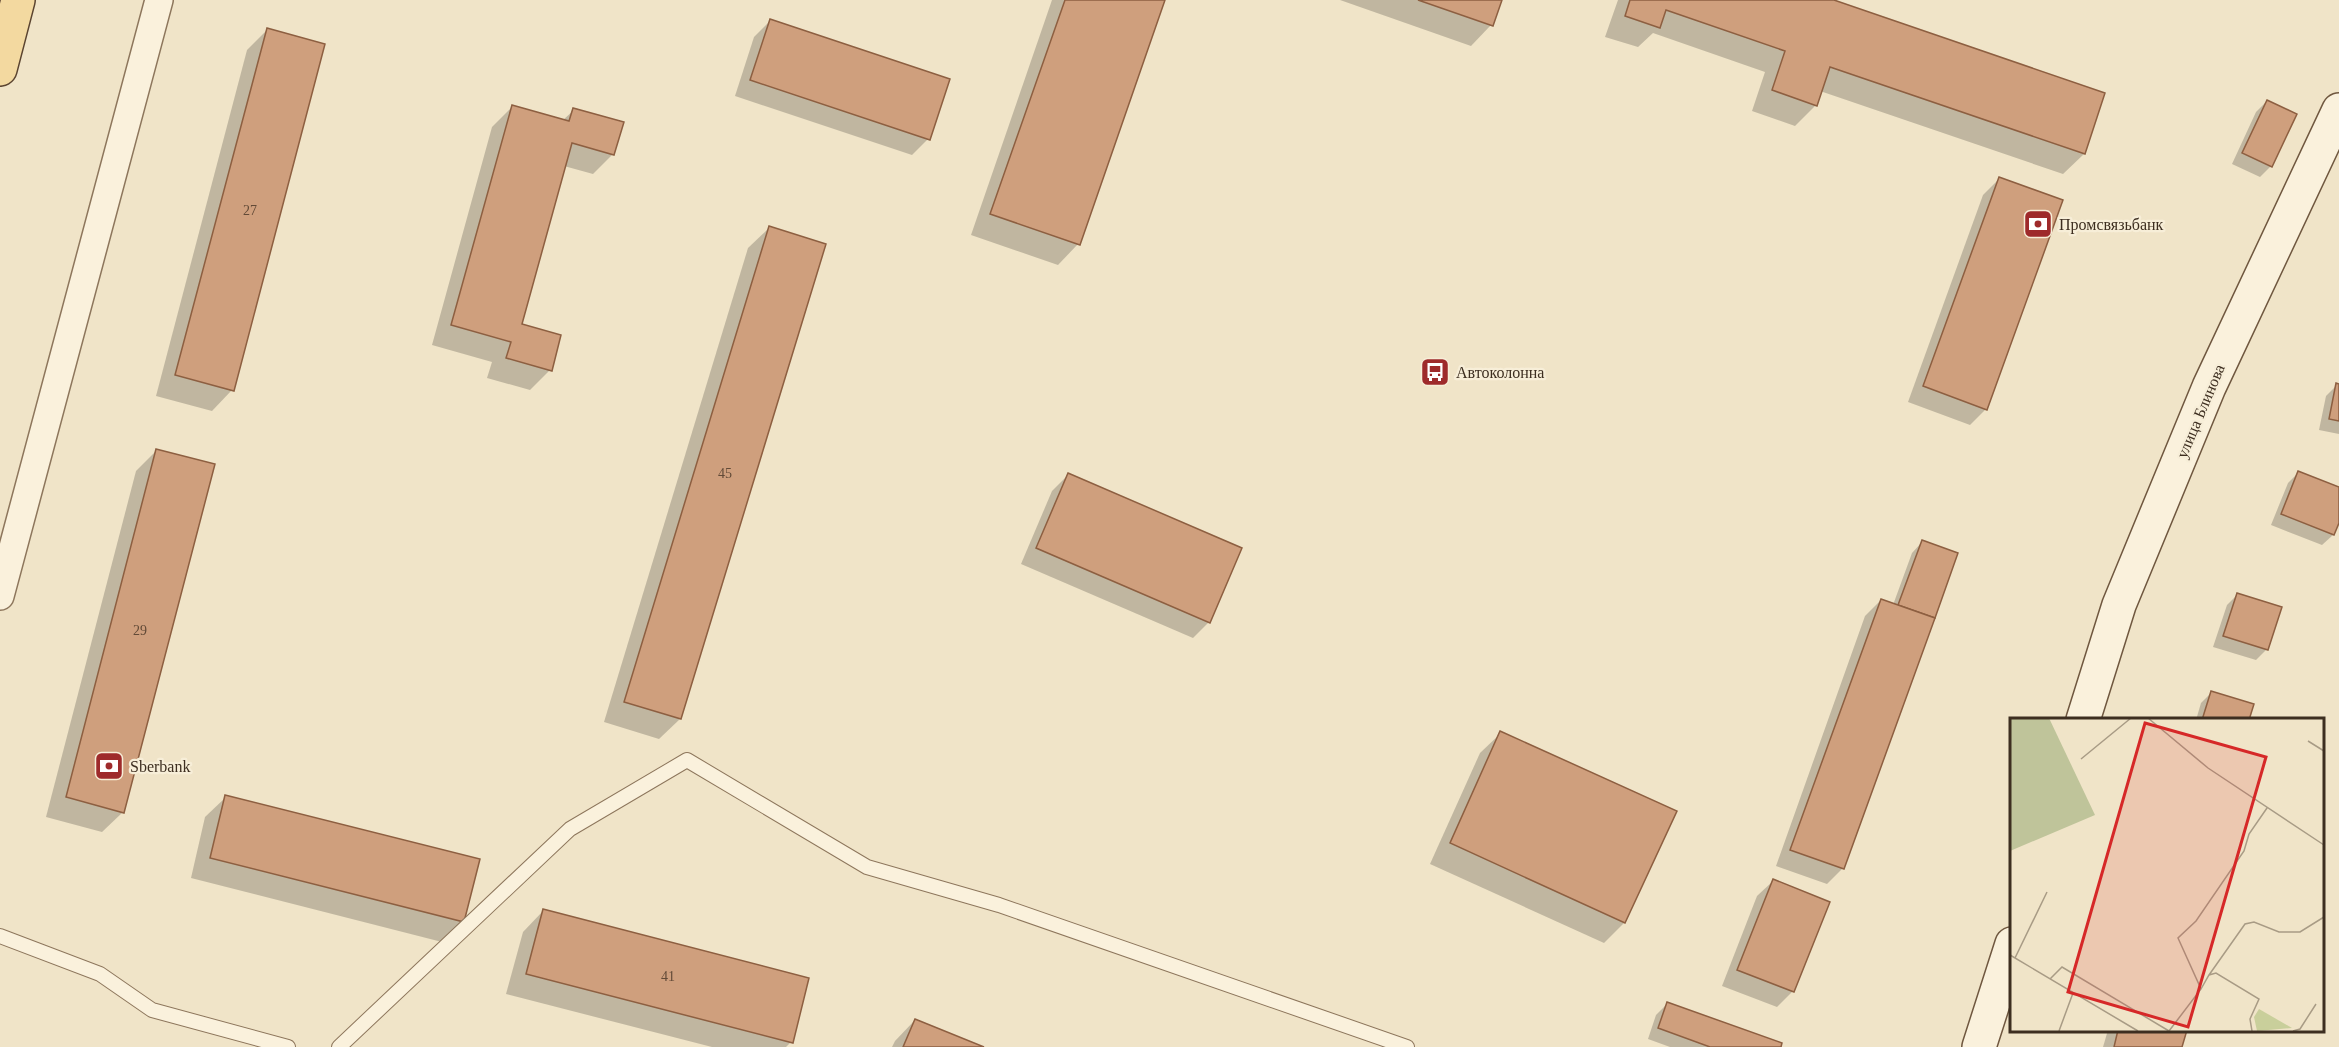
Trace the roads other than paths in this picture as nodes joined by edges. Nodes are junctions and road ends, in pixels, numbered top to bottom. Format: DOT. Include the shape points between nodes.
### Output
graph roads {
  1 [pos="18,0"];
  2 [pos="159,0"];
  3 [pos="3,49"];
  4 [pos="2339,110"];
  5 [pos="0,597"];
  6 [pos="2084,718"];
  7 [pos="0,936"];
  8 [pos="2010,950"];
  9 [pos="288,1047"];
  10 [pos="339,1047"];
  11 [pos="1407,1047"];
  12 [pos="1979,1047"];
  1 -- 3 [label="main road"];
  2 -- 5 [label="street"];
  4 -- 6 [label="main road, улица Блинова" via="2209,387 2119,605"];
  7 -- 9 [label="lane" via="100,974 152,1010"];
  8 -- 12 [label="main road"];
  10 -- 11 [label="lane" via="570,829 687,760 867,867 999,905"];
}
